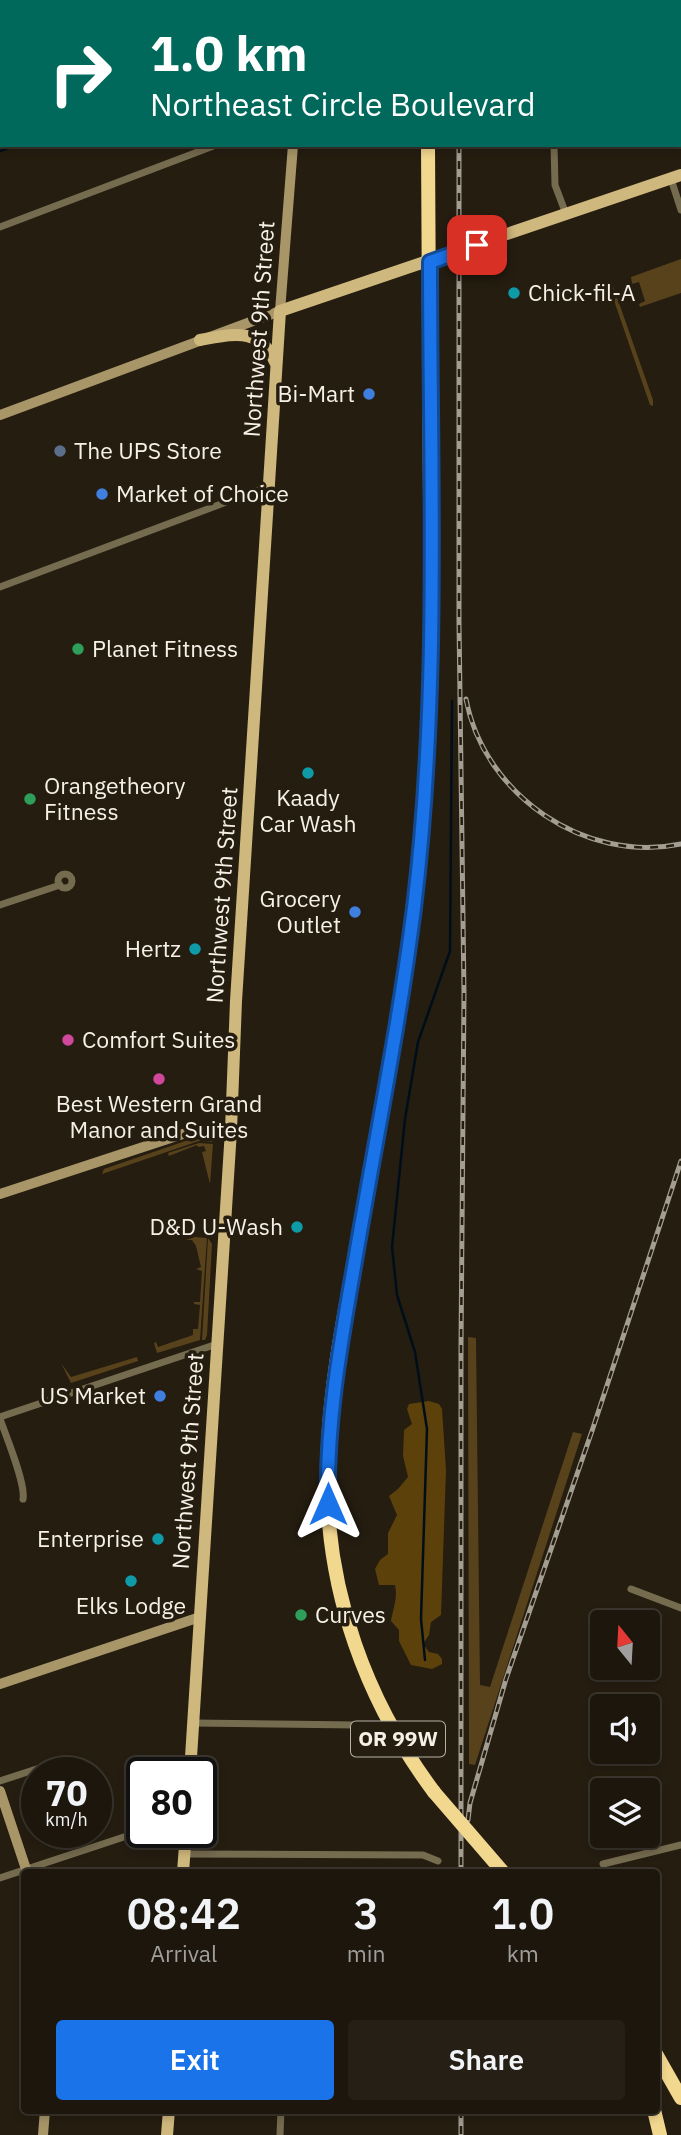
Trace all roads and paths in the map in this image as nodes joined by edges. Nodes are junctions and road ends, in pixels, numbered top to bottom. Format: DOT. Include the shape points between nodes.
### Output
graph roads {
  1 [pos="211,147"];
  2 [pos="292,147"];
  3 [pos="428,147"];
  4 [pos="554,147"];
  5 [pos="676,177"];
  6 [pos="681,210"];
  7 [pos="566,214"];
  8 [pos="0,227"];
  9 [pos="430,262"];
  10 [pos="280,310"];
  11 [pos="200,340"];
  12 [pos="277,366"];
  13 [pos="0,415"];
  14 [pos="269,486"];
  15 [pos="0,587"];
  16 [pos="60,885"];
  17 [pos="0,905"];
  18 [pos="231,1130"];
  19 [pos="0,1194"];
  20 [pos="217,1344"];
  21 [pos="0,1418"];
  22 [pos="23,1499"];
  23 [pos="631,1589"];
  24 [pos="681,1608"];
  25 [pos="200,1617"];
  26 [pos="0,1684"];
  27 [pos="193,1723"];
  28 [pos="356,1726"];
  29 [pos="191,1757"];
  30 [pos="21,1774"];
  31 [pos="0,1781"];
  32 [pos="0,1791"];
  33 [pos="126,1836"];
  34 [pos="681,1845"];
  35 [pos="185,1848"];
  36 [pos="185,1854"];
  37 [pos="438,1861"];
  38 [pos="603,1864"];
  39 [pos="25,1869"];
  40 [pos="32,1869"];
  41 [pos="183,1869"];
  42 [pos="500,1869"];
  43 [pos="21,1872"];
  44 [pos="0,1878"];
  45 [pos="660,2060"];
  46 [pos="681,2098"];
  47 [pos="45,2114"];
  48 [pos="169,2114"];
  49 [pos="281,2114"];
  50 [pos="654,2114"];
  51 [pos="43,2135"];
  52 [pos="167,2135"];
  53 [pos="280,2135"];
  54 [pos="660,2135"];
  1 -- 8 [label="street"];
  2 -- 10 [label="main road, Northwest 9th Street"];
  3 -- 9 [label="highway, OR 99W"];
  4 -- 7 [label="street" via="555,185"];
  5 -- 6 [label="street"];
  5 -- 7 [label="main road"];
  7 -- 9 [label="main road"];
  9 -- 10 [label="main road"];
  9 -- 42 [label="highway, OR 99W, bridge" via="430,676 421,846 405,967 338,1359 327,1475 334,1559 356,1651 390,1726 414,1765"];
  10 -- 11 [label="main road"];
  10 -- 12 [label="main road, Northwest 9th Street"];
  11 -- 12 [label="main road" via="235,334 257,338"];
  11 -- 13 [label="main road"];
  12 -- 14 [label="main road, Northwest 9th Street"];
  14 -- 15 [label="street"];
  14 -- 18 [label="main road, Northwest 9th Street"];
  16 -- 17 [label="street"];
  18 -- 19 [label="main road" via="192,1131"];
  18 -- 20 [label="main road, Northwest 9th Street"];
  20 -- 21 [label="street"];
  20 -- 25 [label="main road, Northwest 9th Street"];
  21 -- 22 [label="street"];
  23 -- 24 [label="street"];
  25 -- 26 [label="main road"];
  25 -- 27 [label="main road, Northwest 9th Street"];
  27 -- 28 [label="street"];
  27 -- 29 [label="main road, Northwest 9th Street"];
  30 -- 31 [label="street"];
  32 -- 39 [label="main road"];
  33 -- 40 [label="street"];
  34 -- 38 [label="street"];
  35 -- 36 [label="main road"];
  36 -- 37 [label="street" via="423,1855"];
  36 -- 41 [label="main road"];
  43 -- 44 [label="street"];
  45 -- 46 [label="highway"];
  47 -- 51 [label="main road"];
  48 -- 52 [label="main road"];
  49 -- 53 [label="street"];
  50 -- 54 [label="highway"];
}
